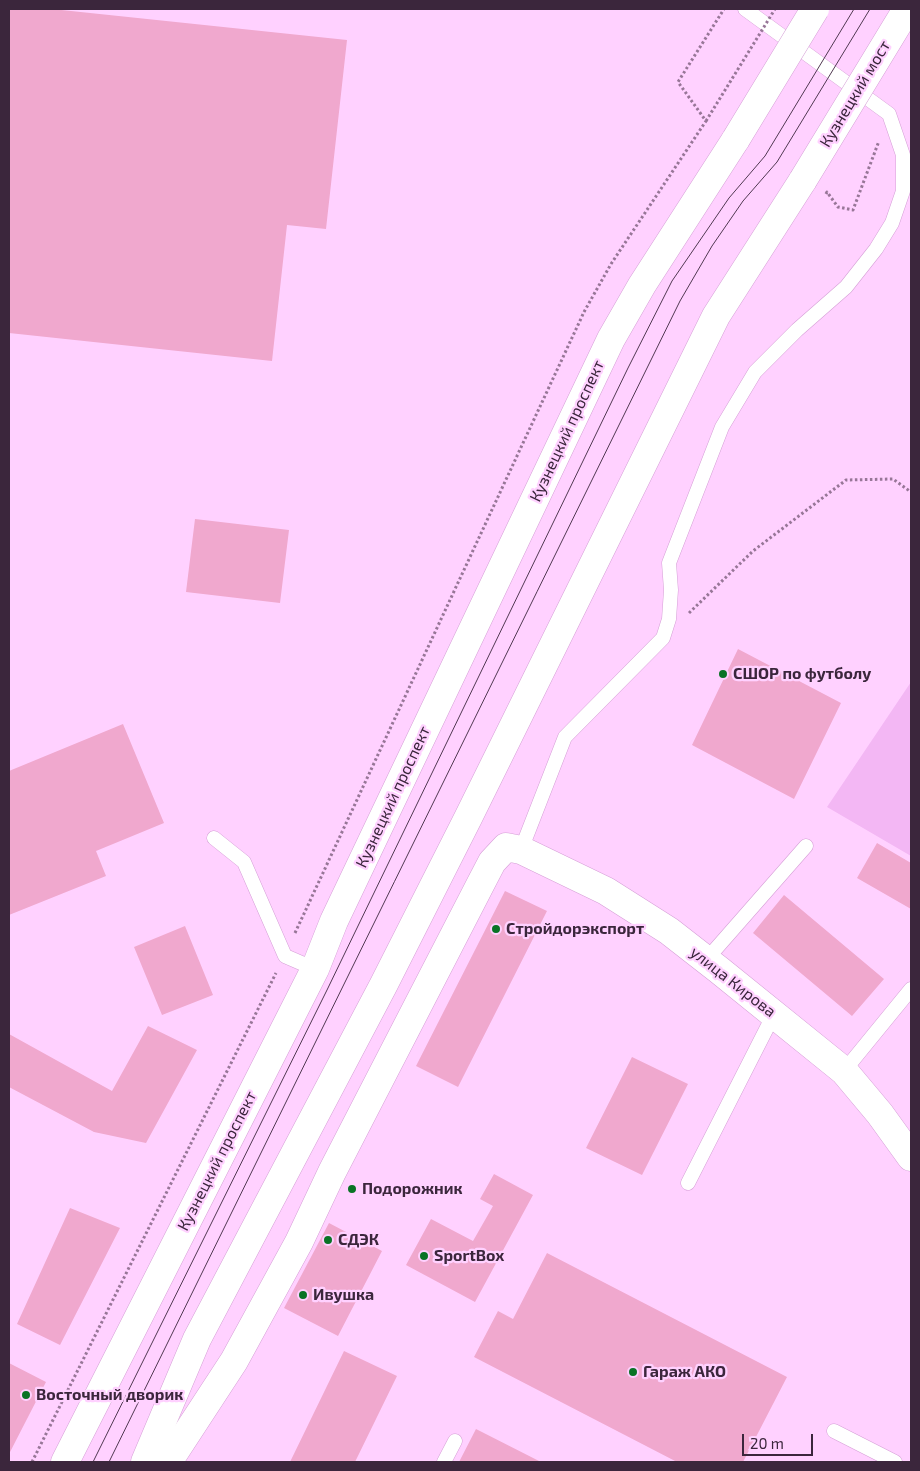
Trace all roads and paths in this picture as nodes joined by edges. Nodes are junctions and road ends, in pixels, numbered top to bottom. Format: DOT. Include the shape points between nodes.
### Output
graph roads {
  1 [pos="724,9"];
  2 [pos="745,9"];
  3 [pos="775,9"];
  4 [pos="815,9"];
  5 [pos="907,9"];
  6 [pos="889,114"];
  7 [pos="706,121"];
  8 [pos="827,192"];
  9 [pos="911,492"];
  10 [pos="663,638"];
  11 [pos="214,838"];
  12 [pos="806,846"];
  13 [pos="521,850"];
  14 [pos="285,956"];
  15 [pos="706,960"];
  16 [pos="314,969"];
  17 [pos="911,989"];
  18 [pos="774,1014"];
  19 [pos="844,1071"];
  20 [pos="911,1156"];
  21 [pos="688,1183"];
  22 [pos="834,1431"];
  23 [pos="455,1441"];
  24 [pos="32,1462"];
  25 [pos="65,1462"];
  26 [pos="145,1462"];
  27 [pos="168,1462"];
  28 [pos="444,1462"];
  29 [pos="895,1462"];
  1 -- 7 [label="path" via="678,82"];
  2 -- 6 [label="lane"];
  3 -- 7 [label="path, bridge"];
  4 -- 16 [label="main road, Кузнецкий проспект, bridge" via="611,338"];
  5 -- 26 [label="main road, Кузнецкий мост, bridge" via="716,316 402,949 197,1339"];
  6 -- 8 [label="path" via="853,210 838,207"];
  6 -- 10 [label="lane" via="903,155 903,191 892,223 846,287 755,372 722,427 669,563 669,619"];
  7 -- 14 [label="path" via="611,264 584,312"];
  9 -- 10 [label="path" via="893,479 846,480 753,551"];
  10 -- 13 [label="lane" via="565,737"];
  11 -- 14 [label="lane" via="244,862"];
  12 -- 15 [label="lane"];
  13 -- 15 [label="main road, улица Кирова" via="606,891"];
  13 -- 27 [label="main road" via="506,847 492,862 299,1242 234,1361"];
  14 -- 16 [label="lane"];
  14 -- 24 [label="path"];
  15 -- 18 [label="main road, улица Кирова"];
  16 -- 25 [label="main road, Кузнецкий проспект"];
  17 -- 19 [label="lane"];
  18 -- 19 [label="main road, улица Кирова"];
  18 -- 21 [label="lane"];
  19 -- 20 [label="main road, улица Кирова"];
  22 -- 29 [label="lane"];
  23 -- 28 [label="lane"];
}
